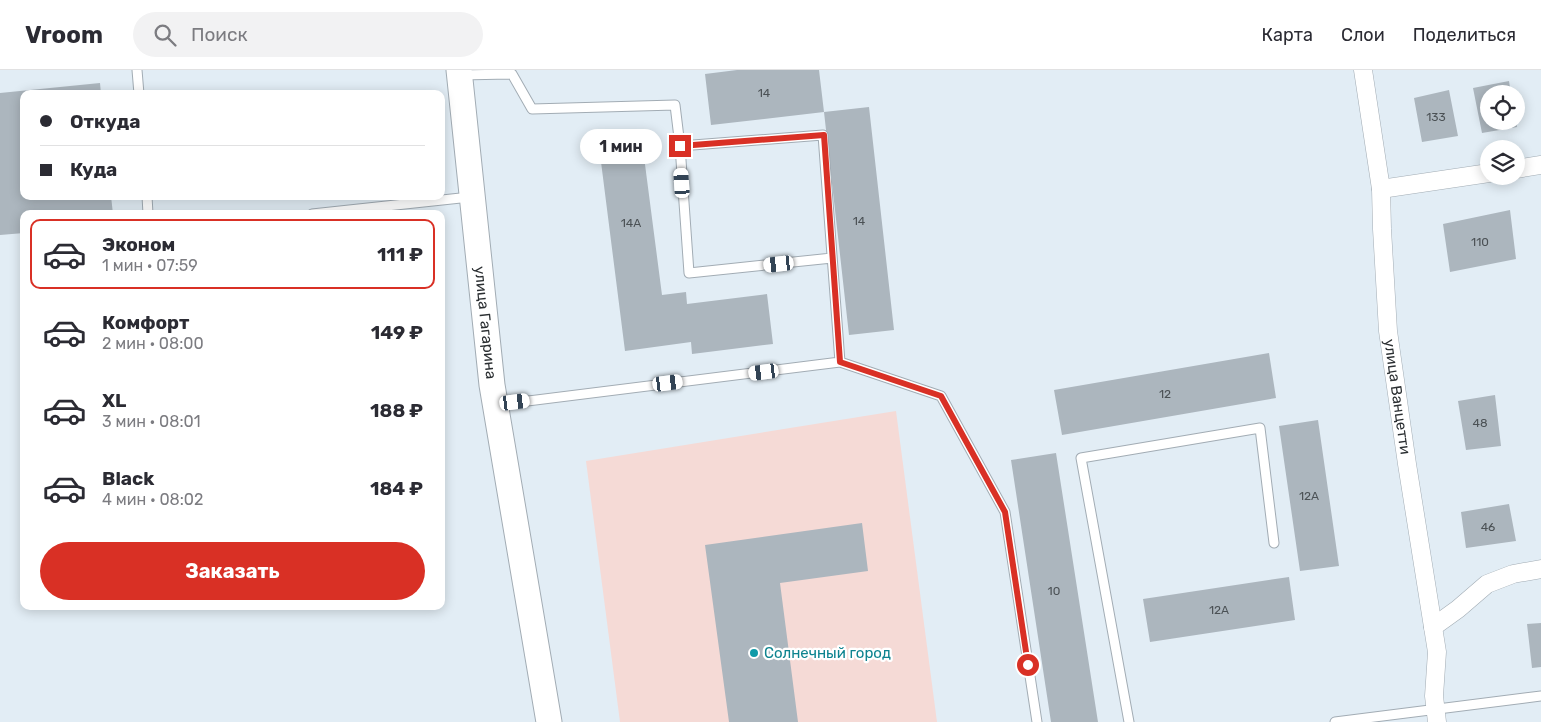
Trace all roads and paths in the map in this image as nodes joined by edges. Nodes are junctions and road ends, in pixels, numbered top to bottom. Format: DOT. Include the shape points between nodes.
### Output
graph roads {
  1 [pos="137,70"];
  2 [pos="1363,70"];
  3 [pos="459,73"];
  4 [pos="139,90"];
  5 [pos="680,146"];
  6 [pos="1541,165"];
  7 [pos="1525,168"];
  8 [pos="1480,174"];
  9 [pos="1381,189"];
  10 [pos="472,196"];
  11 [pos="445,199"];
  12 [pos="436,200"];
  13 [pos="348,210"];
  14 [pos="832,258"];
  15 [pos="840,362"];
  16 [pos="496,405"];
  17 [pos="1274,543"];
  18 [pos="1541,570"];
  19 [pos="1433,627"];
  20 [pos="1541,696"];
  21 [pos="1436,716"];
  22 [pos="549,722"];
  23 [pos="1037,722"];
  24 [pos="1129,722"];
  25 [pos="1335,722"];
  1 -- 4 [label="lane"];
  2 -- 9 [label="street, улица Ванцетти"];
  3 -- 5 [label="lane" via="512,74 532,109 675,104"];
  3 -- 10 [label="street, улица Гагарина"];
  5 -- 14 [label="lane" via="824,135"];
  5 -- 14 [label="lane" via="690,273"];
  6 -- 7 [label="street"];
  8 -- 9 [label="street"];
  9 -- 19 [label="street, улица Ванцетти" via="1388,330"];
  10 -- 11 [label="lane"];
  10 -- 16 [label="street, улица Гагарина"];
  12 -- 13 [label="lane"];
  14 -- 15 [label="lane"];
  15 -- 16 [label="lane"];
  15 -- 23 [label="lane" via="941,396 1005,512"];
  16 -- 22 [label="street, улица Гагарина"];
  17 -- 24 [label="lane" via="1260,428 1081,458"];
  18 -- 19 [label="street" via="1513,574 1487,584"];
  19 -- 21 [label="street, улица Ванцетти" via="1437,652"];
  20 -- 21 [label="lane"];
  21 -- 25 [label="lane"];
}
